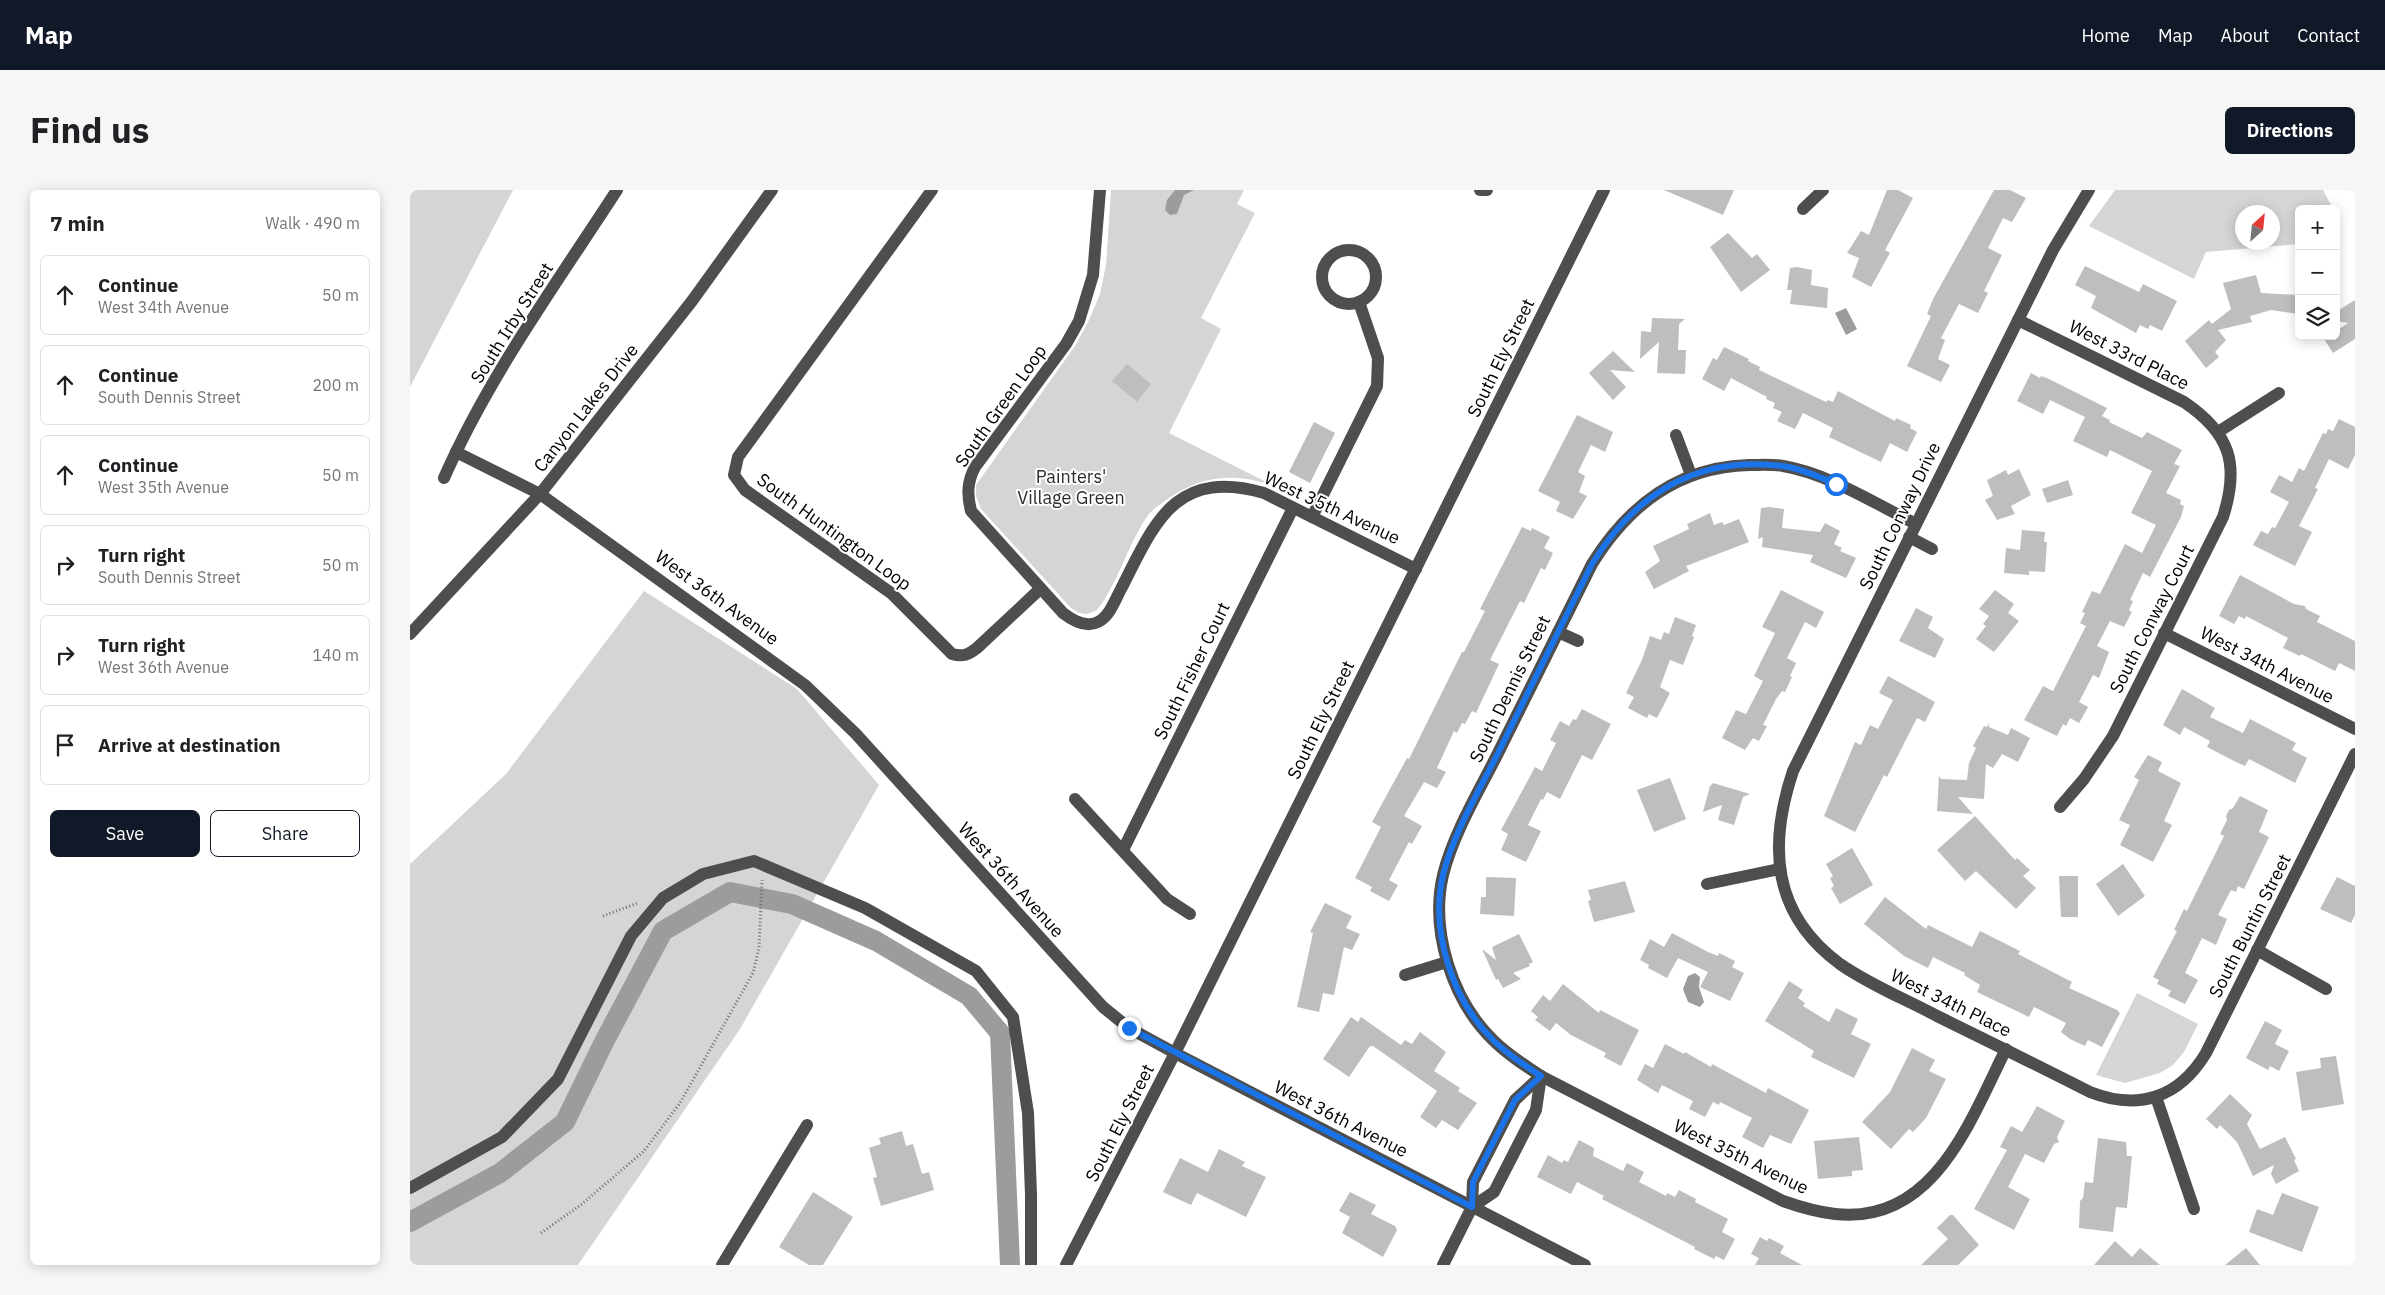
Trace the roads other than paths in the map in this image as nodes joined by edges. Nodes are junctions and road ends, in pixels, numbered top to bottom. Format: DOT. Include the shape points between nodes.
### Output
graph roads {
  1 [pos="617,190"];
  2 [pos="772,190"];
  3 [pos="932,190"];
  4 [pos="1100,190"];
  5 [pos="1480,190"];
  6 [pos="1487,190"];
  7 [pos="1604,190"];
  8 [pos="1823,190"];
  9 [pos="2089,190"];
  10 [pos="1803,209"];
  11 [pos="1359,302"];
  12 [pos="2018,320"];
  13 [pos="2279,393"];
  14 [pos="2218,432"];
  15 [pos="1676,435"];
  16 [pos="456,452"];
  17 [pos="1691,476"];
  18 [pos="444,478"];
  19 [pos="1201,491"];
  20 [pos="540,494"];
  21 [pos="1293,508"];
  22 [pos="1312,517"];
  23 [pos="1916,524"];
  24 [pos="1909,537"];
  25 [pos="1932,548"];
  26 [pos="1416,568"];
  27 [pos="1040,589"];
  28 [pos="1558,632"];
  29 [pos="2164,633"];
  30 [pos="410,634"];
  31 [pos="1578,641"];
  32 [pos="2355,729"];
  33 [pos="2355,754"];
  34 [pos="1075,799"];
  35 [pos="2060,807"];
  36 [pos="1123,850"];
  37 [pos="1779,870"];
  38 [pos="1707,884"];
  39 [pos="1190,914"];
  40 [pos="2257,950"];
  41 [pos="1447,962"];
  42 [pos="1404,975"];
  43 [pos="2326,989"];
  44 [pos="2006,1049"];
  45 [pos="1175,1053"];
  46 [pos="1541,1076"];
  47 [pos="2156,1097"];
  48 [pos="807,1125"];
  49 [pos="410,1188"];
  50 [pos="1472,1207"];
  51 [pos="2194,1209"];
  52 [pos="724,1264"];
  53 [pos="1031,1265"];
  54 [pos="1066,1265"];
  55 [pos="1443,1265"];
  56 [pos="1585,1265"];
  1 -- 16 [label="street, South Irby Street" via="510,357"];
  2 -- 20 [label="street, Canyon Lakes Drive" via="692,301"];
  3 -- 27 [label="street, South Huntington Loop" via="738,457 734,475 745,490 891,593 952,654 969,654"];
  4 -- 27 [label="street, South Green Loop" via="1094,275 1079,321 1066,344 970,477 968,500 971,511"];
  5 -- 6 [label="street"];
  7 -- 26 [label="street, South Ely Street"];
  8 -- 10 [label="street"];
  9 -- 12 [label="street, South Conway Drive" via="2069,220"];
  11 -- 11 [label="street" via="1342,303 1327,293 1321,276 1323,267 1334,254 1352,250 1361,252 1373,264 1376,282 1367,297"];
  11 -- 22 [label="street" via="1378,358 1377,386"];
  12 -- 14 [label="street, West 33rd Place" via="2184,402 2204,415"];
  12 -- 23 [label="street, South Conway Drive"];
  13 -- 14 [label="street"];
  14 -- 29 [label="street, South Conway Court" via="2232,470 2230,496 2223,517"];
  15 -- 17 [label="street"];
  16 -- 18 [label="street, South Irby Street"];
  16 -- 20 [label="street, West 36th Avenue"];
  17 -- 23 [label="street" via="1739,465 1783,466 1836,484"];
  17 -- 28 [label="street, South Dennis Street" via="1653,495 1620,524 1592,564"];
  19 -- 21 [label="street, West 35th Avenue" via="1216,487 1245,488 1264,493"];
  19 -- 27 [label="street, South Green Loop" via="1174,504 1160,517 1110,611 1096,624 1073,620"];
  20 -- 30 [label="street, Canyon Lakes Drive"];
  20 -- 45 [label="street, West 36th Avenue" via="805,685 856,734 1102,1007 1129,1028"];
  21 -- 22 [label="street, West 35th Avenue"];
  21 -- 36 [label="street, South Fisher Court"];
  22 -- 26 [label="street, West 35th Avenue"];
  23 -- 24 [label="street, South Conway Drive"];
  24 -- 25 [label="street"];
  24 -- 37 [label="street, South Conway Drive" via="1793,771 1779,819"];
  26 -- 45 [label="street, South Ely Street"];
  28 -- 31 [label="street"];
  28 -- 41 [label="street, South Dennis Street" via="1450,852 1443,875 1439,912"];
  29 -- 32 [label="street, West 34th Avenue"];
  29 -- 35 [label="street, South Conway Court" via="2113,736 2084,780"];
  33 -- 40 [label="street, South Buntin Street"];
  34 -- 36 [label="street"];
  36 -- 39 [label="street" via="1167,899"];
  37 -- 38 [label="street"];
  37 -- 44 [label="street, West 34th Place" via="1794,912 1807,934 1840,964"];
  40 -- 43 [label="street"];
  40 -- 47 [label="street, South Buntin Street" via="2196,1069 2179,1084"];
  41 -- 42 [label="street"];
  41 -- 46 [label="street, West 35th Avenue" via="1472,1015 1492,1039"];
  44 -- 46 [label="street, West 35th Avenue" via="1945,1164 1903,1201 1882,1211 1860,1215 1814,1211 1783,1201"];
  44 -- 47 [label="street, West 34th Place" via="2106,1098 2131,1101"];
  45 -- 50 [label="street, West 36th Avenue"];
  45 -- 54 [label="street, South Ely Street"];
  46 -- 50 [label="street" via="1515,1100 1473,1182"];
  46 -- 50 [label="street" via="1536,1110 1494,1192"];
  47 -- 51 [label="street"];
  48 -- 52 [label="street"];
  49 -- 53 [label="street" via="502,1137 558,1079 631,936 663,898 704,874 754,861 865,908 976,971 1014,1017 1028,1113"];
  50 -- 55 [label="street"];
  50 -- 56 [label="street, West 36th Avenue"];
}
